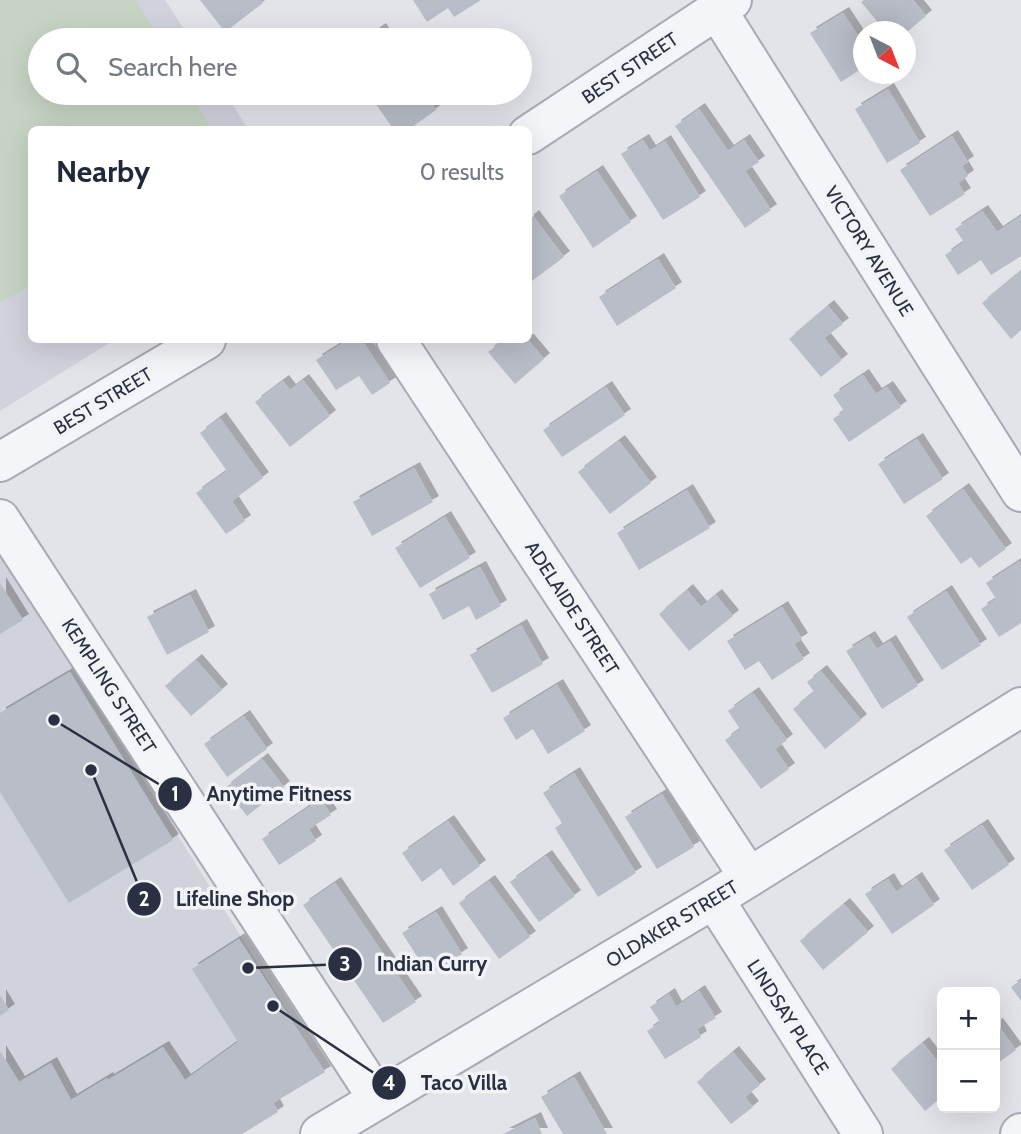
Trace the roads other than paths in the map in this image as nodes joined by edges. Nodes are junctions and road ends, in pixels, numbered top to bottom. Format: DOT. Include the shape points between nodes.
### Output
graph roads {
  1 [pos="725,5"];
  2 [pos="532,132"];
  3 [pos="201,343"];
  4 [pos="398,343"];
  5 [pos="0,462"];
  6 [pos="1021,492"];
  7 [pos="0,519"];
  8 [pos="1021,708"];
  9 [pos="749,877"];
  10 [pos="714,899"];
  11 [pos="378,1099"];
  12 [pos="320,1134"];
  13 [pos="863,1134"];
  1 -- 2 [label="street, BEST STREET"];
  1 -- 6 [label="street, VICTORY AVENUE"];
  3 -- 5 [label="street, BEST STREET"];
  4 -- 9 [label="street, ADELAIDE STREET"];
  7 -- 11 [label="street, KEMPLING STREET"];
  8 -- 9 [label="street, OLDAKER STREET"];
  9 -- 10 [label="street, OLDAKER STREET"];
  10 -- 11 [label="street, OLDAKER STREET"];
  10 -- 13 [label="street, LINDSAY PLACE"];
  11 -- 12 [label="street, OLDAKER STREET"];
}
